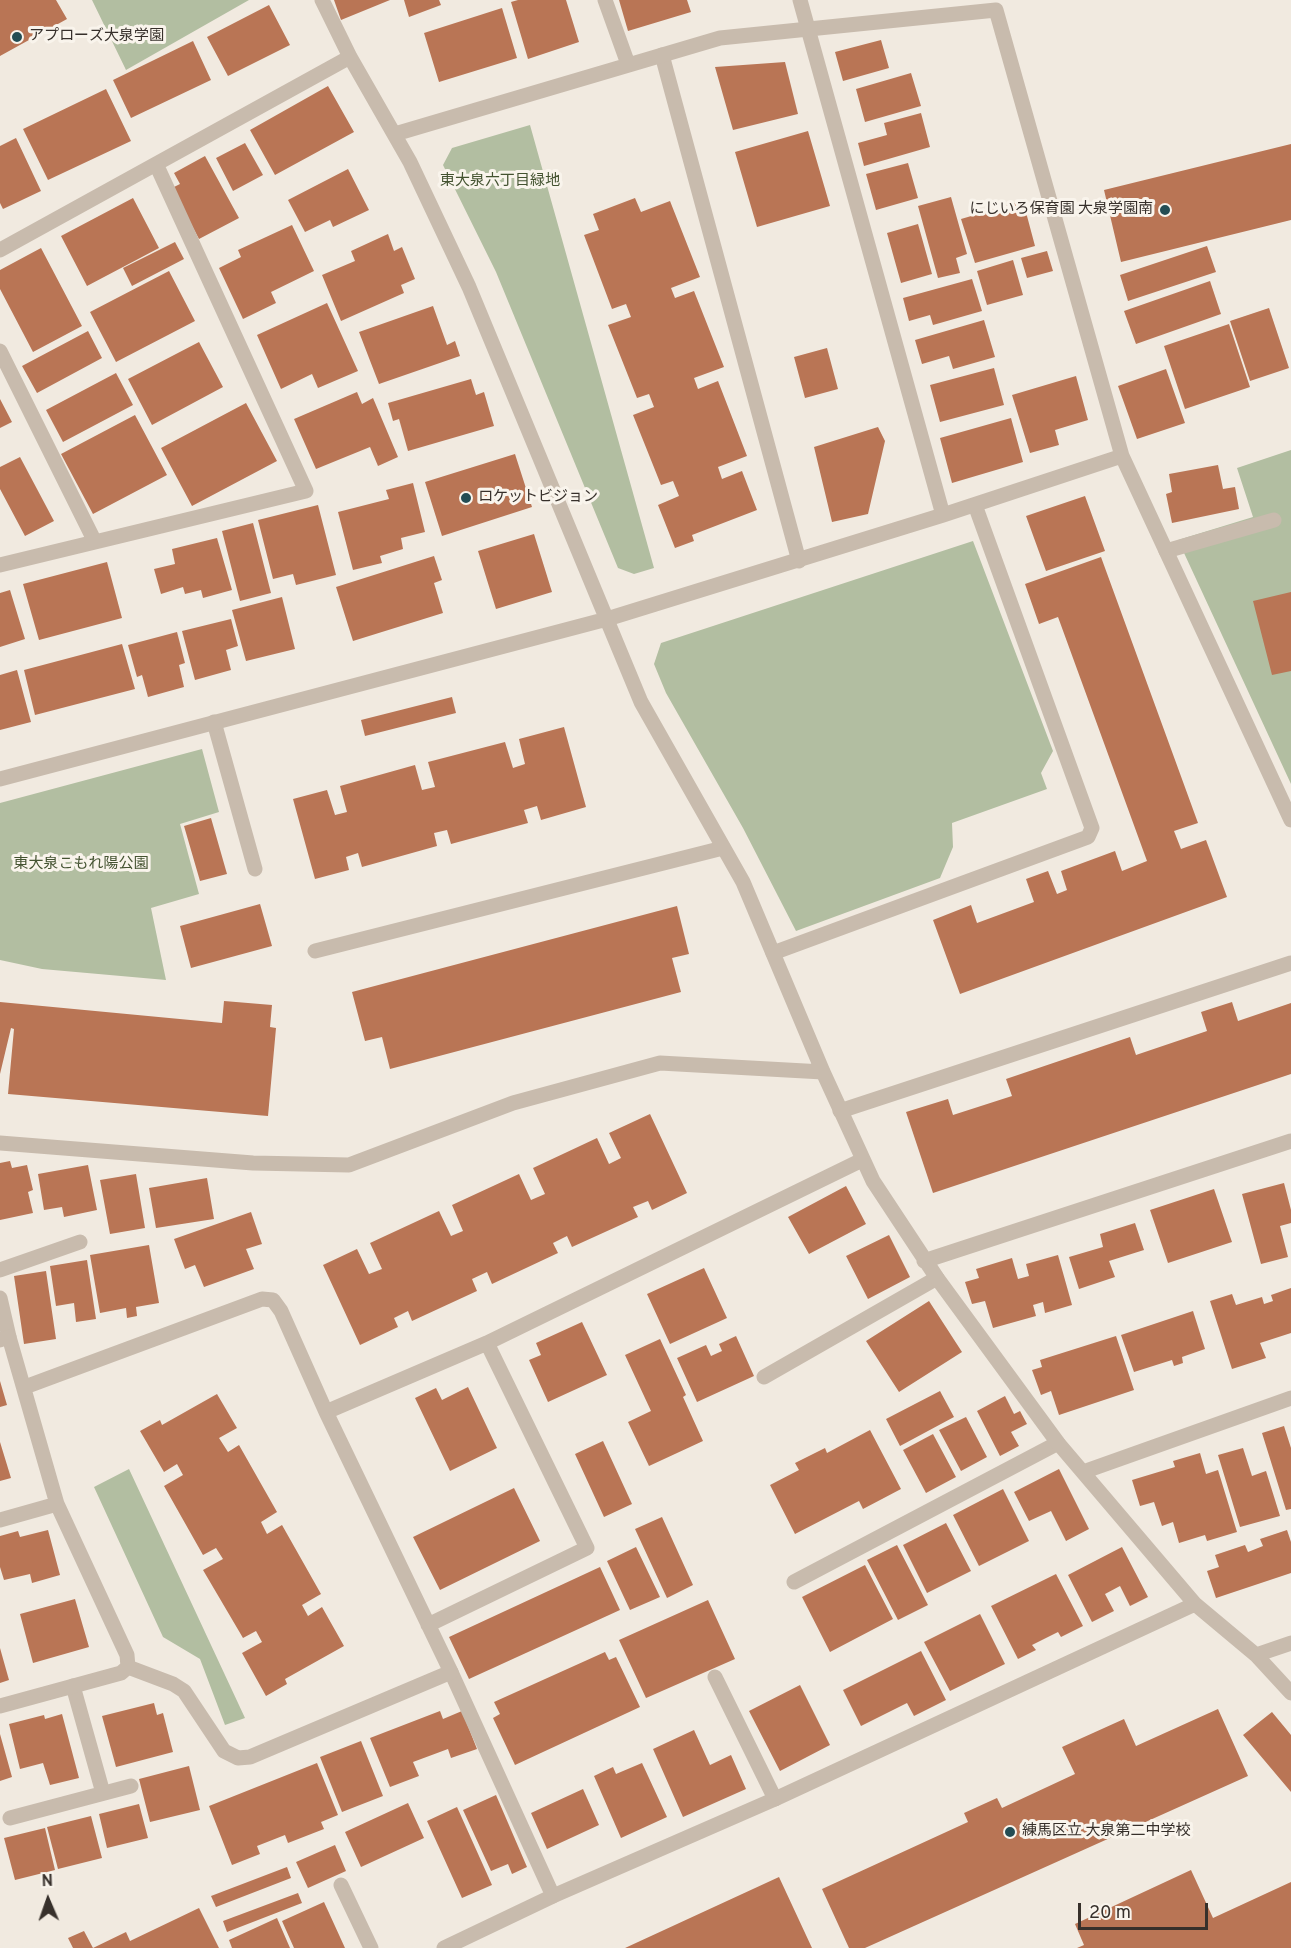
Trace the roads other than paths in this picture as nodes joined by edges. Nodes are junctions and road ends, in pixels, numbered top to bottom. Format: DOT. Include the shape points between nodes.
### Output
graph roads {
  1 [pos="322,0"];
  2 [pos="605,0"];
  3 [pos="800,0"];
  4 [pos="808,29"];
  5 [pos="662,55"];
  6 [pos="350,57"];
  7 [pos="628,64"];
  8 [pos="395,134"];
  9 [pos="156,164"];
  10 [pos="0,250"];
  11 [pos="0,351"];
  12 [pos="1122,456"];
  13 [pos="975,505"];
  14 [pos="943,515"];
  15 [pos="1274,520"];
  16 [pos="95,542"];
  17 [pos="1166,551"];
  18 [pos="799,561"];
  19 [pos="0,565"];
  20 [pos="607,619"];
  21 [pos="214,722"];
  22 [pos="0,779"];
  23 [pos="1291,820"];
  24 [pos="723,848"];
  25 [pos="255,869"];
  26 [pos="315,951"];
  27 [pos="773,953"];
  28 [pos="1291,963"];
  29 [pos="823,1072"];
  30 [pos="840,1111"];
  31 [pos="1291,1141"];
  32 [pos="0,1143"];
  33 [pos="862,1160"];
  34 [pos="81,1242"];
  35 [pos="924,1261"];
  36 [pos="0,1270"];
  37 [pos="937,1278"];
  38 [pos="0,1299"];
  39 [pos="4,1338"];
  40 [pos="488,1343"];
  41 [pos="764,1377"];
  42 [pos="25,1387"];
  43 [pos="1291,1398"];
  44 [pos="326,1412"];
  45 [pos="1058,1443"];
  46 [pos="1083,1472"];
  47 [pos="57,1504"];
  48 [pos="0,1520"];
  49 [pos="794,1582"];
  50 [pos="1196,1604"];
  51 [pos="428,1625"];
  52 [pos="1291,1643"];
  53 [pos="1256,1655"];
  54 [pos="128,1667"];
  55 [pos="451,1672"];
  56 [pos="715,1677"];
  57 [pos="73,1686"];
  58 [pos="1291,1694"];
  59 [pos="0,1706"];
  60 [pos="131,1785"];
  61 [pos="103,1793"];
  62 [pos="775,1799"];
  63 [pos="10,1818"];
  64 [pos="341,1885"];
  65 [pos="553,1896"];
  66 [pos="371,1948"];
  67 [pos="444,1948"];
  1 -- 6 [label="street"];
  2 -- 7 [label="street"];
  3 -- 4 [label="street"];
  4 -- 5 [label="street" via="720,38"];
  4 -- 12 [label="street" via="996,10"];
  4 -- 14 [label="street"];
  5 -- 7 [label="street"];
  5 -- 18 [label="street"];
  6 -- 8 [label="street"];
  6 -- 9 [label="street"];
  7 -- 8 [label="street"];
  8 -- 20 [label="street" via="469,287"];
  9 -- 10 [label="street"];
  9 -- 16 [label="street" via="306,491"];
  11 -- 16 [label="street"];
  12 -- 13 [label="street"];
  12 -- 17 [label="street"];
  13 -- 14 [label="street"];
  13 -- 27 [label="street" via="1092,828 1088,837"];
  14 -- 18 [label="street"];
  15 -- 17 [label="street"];
  16 -- 19 [label="street"];
  17 -- 23 [label="street"];
  18 -- 20 [label="street"];
  20 -- 21 [label="street"];
  20 -- 24 [label="street" via="641,702"];
  21 -- 22 [label="street"];
  21 -- 25 [label="street"];
  24 -- 26 [label="street"];
  24 -- 27 [label="street" via="743,882"];
  27 -- 29 [label="street"];
  28 -- 30 [label="street"];
  29 -- 30 [label="street"];
  29 -- 32 [label="street" via="660,1062 513,1103 349,1165 253,1163"];
  30 -- 33 [label="street"];
  31 -- 35 [label="street"];
  33 -- 35 [label="street"];
  33 -- 40 [label="street"];
  34 -- 36 [label="street"];
  35 -- 37 [label="street"];
  37 -- 41 [label="street"];
  37 -- 45 [label="street"];
  38 -- 39 [label="street"];
  39 -- 42 [label="street"];
  40 -- 44 [label="street"];
  40 -- 51 [label="street" via="587,1548"];
  42 -- 44 [label="street" via="262,1299 273,1300 281,1311"];
  42 -- 47 [label="street"];
  43 -- 46 [label="street"];
  44 -- 51 [label="street"];
  45 -- 46 [label="street"];
  45 -- 49 [label="street"];
  46 -- 50 [label="street"];
  47 -- 48 [label="street"];
  47 -- 54 [label="street" via="127,1655"];
  50 -- 53 [label="street"];
  50 -- 62 [label="street"];
  51 -- 55 [label="street"];
  52 -- 53 [label="street"];
  53 -- 58 [label="street"];
  54 -- 55 [label="street" via="184,1692 224,1751 238,1758 250,1757"];
  54 -- 57 [label="street" via="121,1673"];
  55 -- 65 [label="street"];
  56 -- 62 [label="street"];
  57 -- 59 [label="street"];
  57 -- 61 [label="street"];
  60 -- 61 [label="street"];
  61 -- 63 [label="street"];
  62 -- 65 [label="street"];
  64 -- 66 [label="street"];
  65 -- 67 [label="street"];
}
